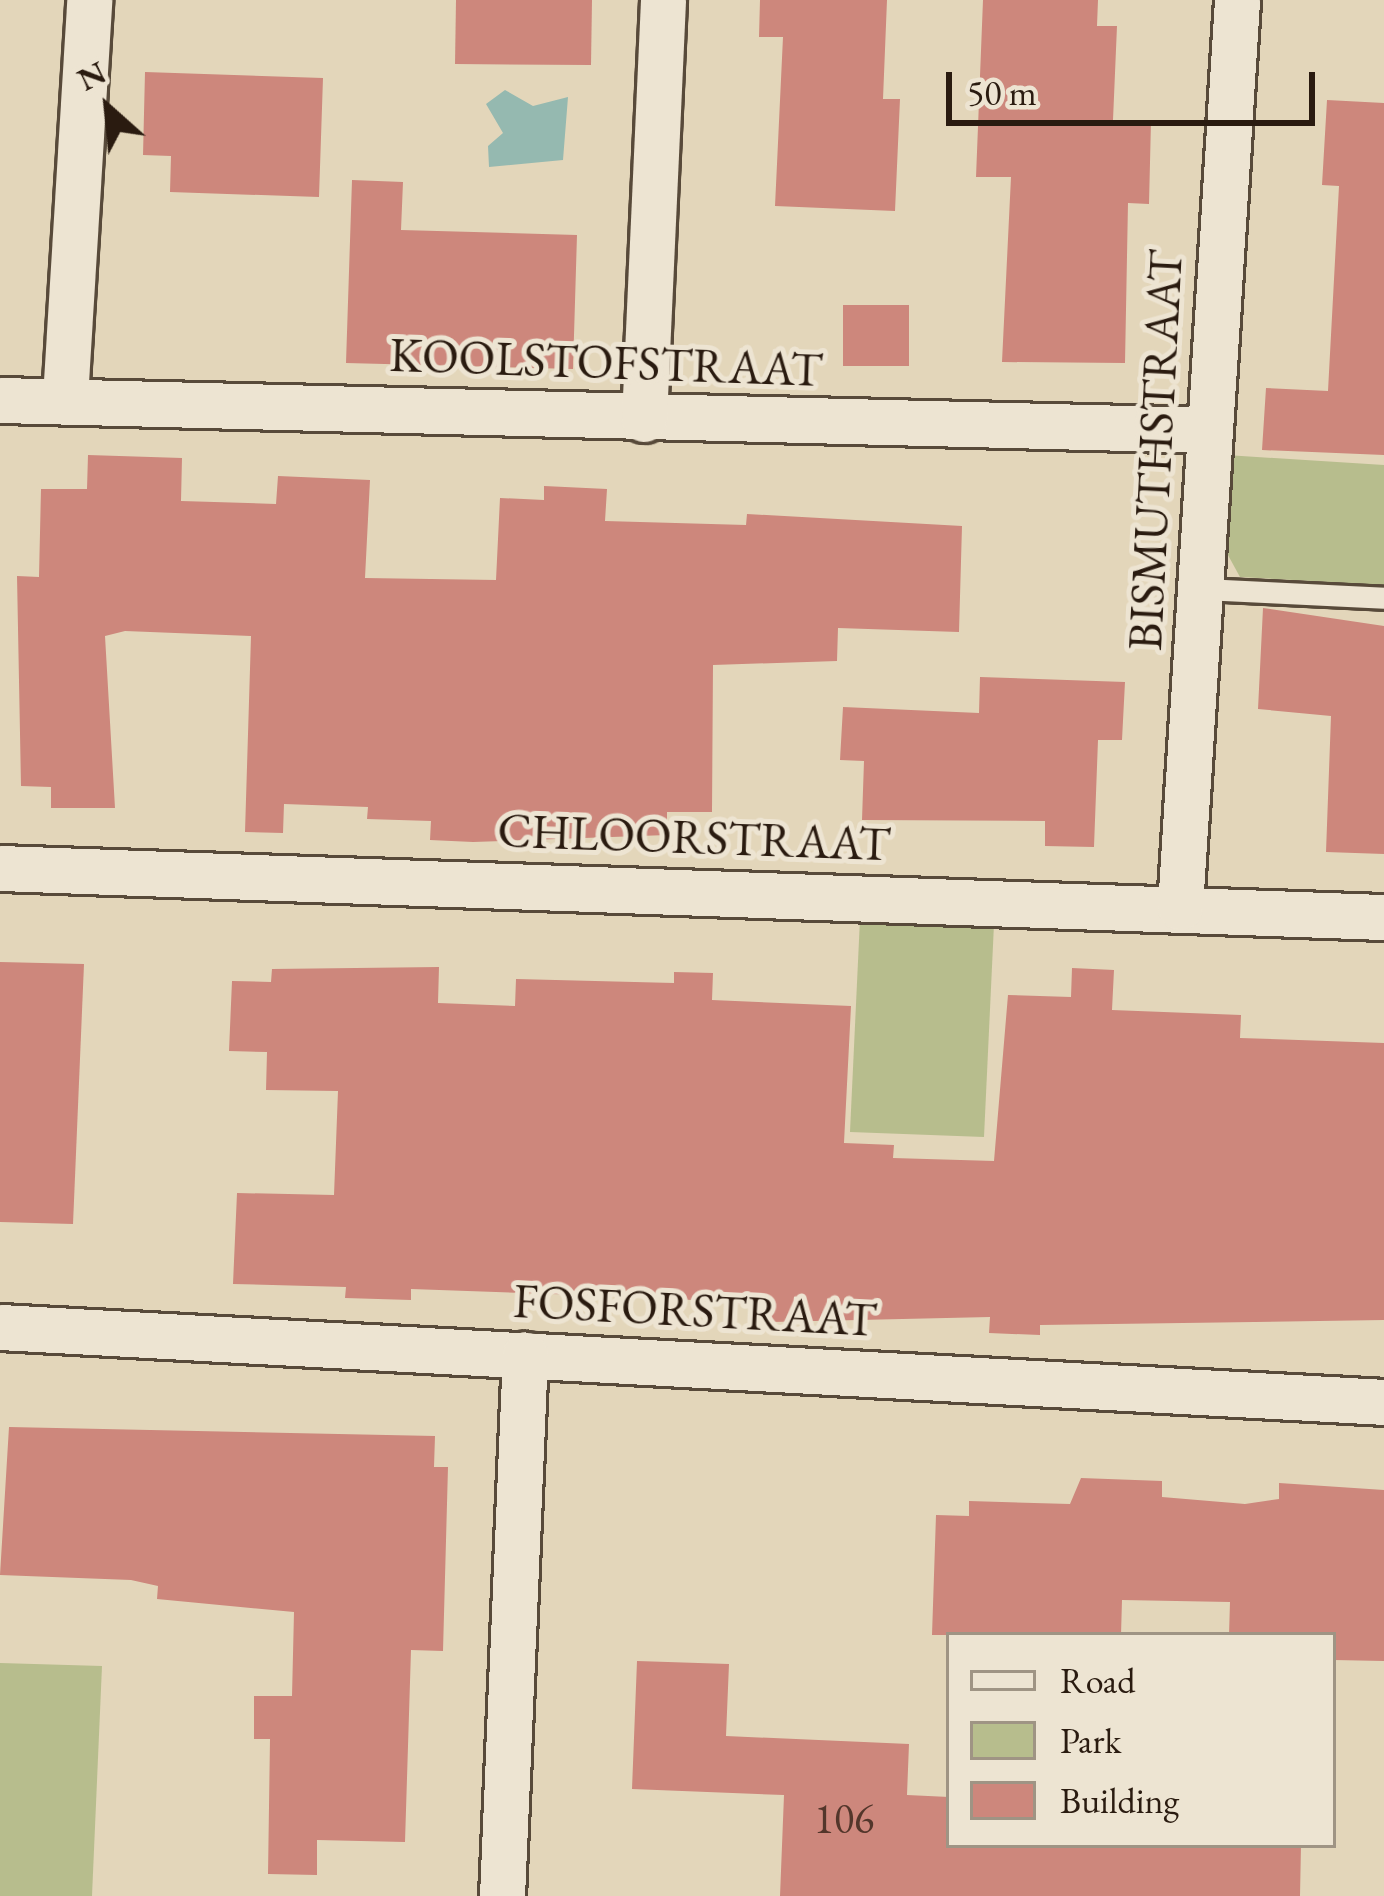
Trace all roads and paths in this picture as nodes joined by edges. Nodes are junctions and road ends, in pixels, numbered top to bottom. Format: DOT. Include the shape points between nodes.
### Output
graph roads {
  1 [pos="89,0"];
  2 [pos="663,0"];
  3 [pos="1237,0"];
  4 [pos="65,398"];
  5 [pos="0,400"];
  6 [pos="644,419"];
  7 [pos="1209,430"];
  8 [pos="1203,589"];
  9 [pos="1384,598"];
  10 [pos="0,868"];
  11 [pos="1180,907"];
  12 [pos="1384,917"];
  13 [pos="0,1327"];
  14 [pos="525,1354"];
  15 [pos="1384,1402"];
  16 [pos="502,1896"];
  1 -- 4 [label="street"];
  2 -- 6 [label="street"];
  3 -- 7 [label="street, BISMUTHSTRAAT"];
  4 -- 5 [label="street, KOOLSTOFSTRAAT"];
  4 -- 6 [label="street, KOOLSTOFSTRAAT"];
  6 -- 7 [label="street, KOOLSTOFSTRAAT"];
  7 -- 8 [label="street, BISMUTHSTRAAT"];
  8 -- 9 [label="lane"];
  8 -- 11 [label="street, BISMUTHSTRAAT"];
  10 -- 11 [label="street, CHLOORSTRAAT"];
  11 -- 12 [label="street, CHLOORSTRAAT"];
  13 -- 14 [label="street, FOSFORSTRAAT"];
  14 -- 15 [label="street, FOSFORSTRAAT"];
  14 -- 16 [label="street"];
}
